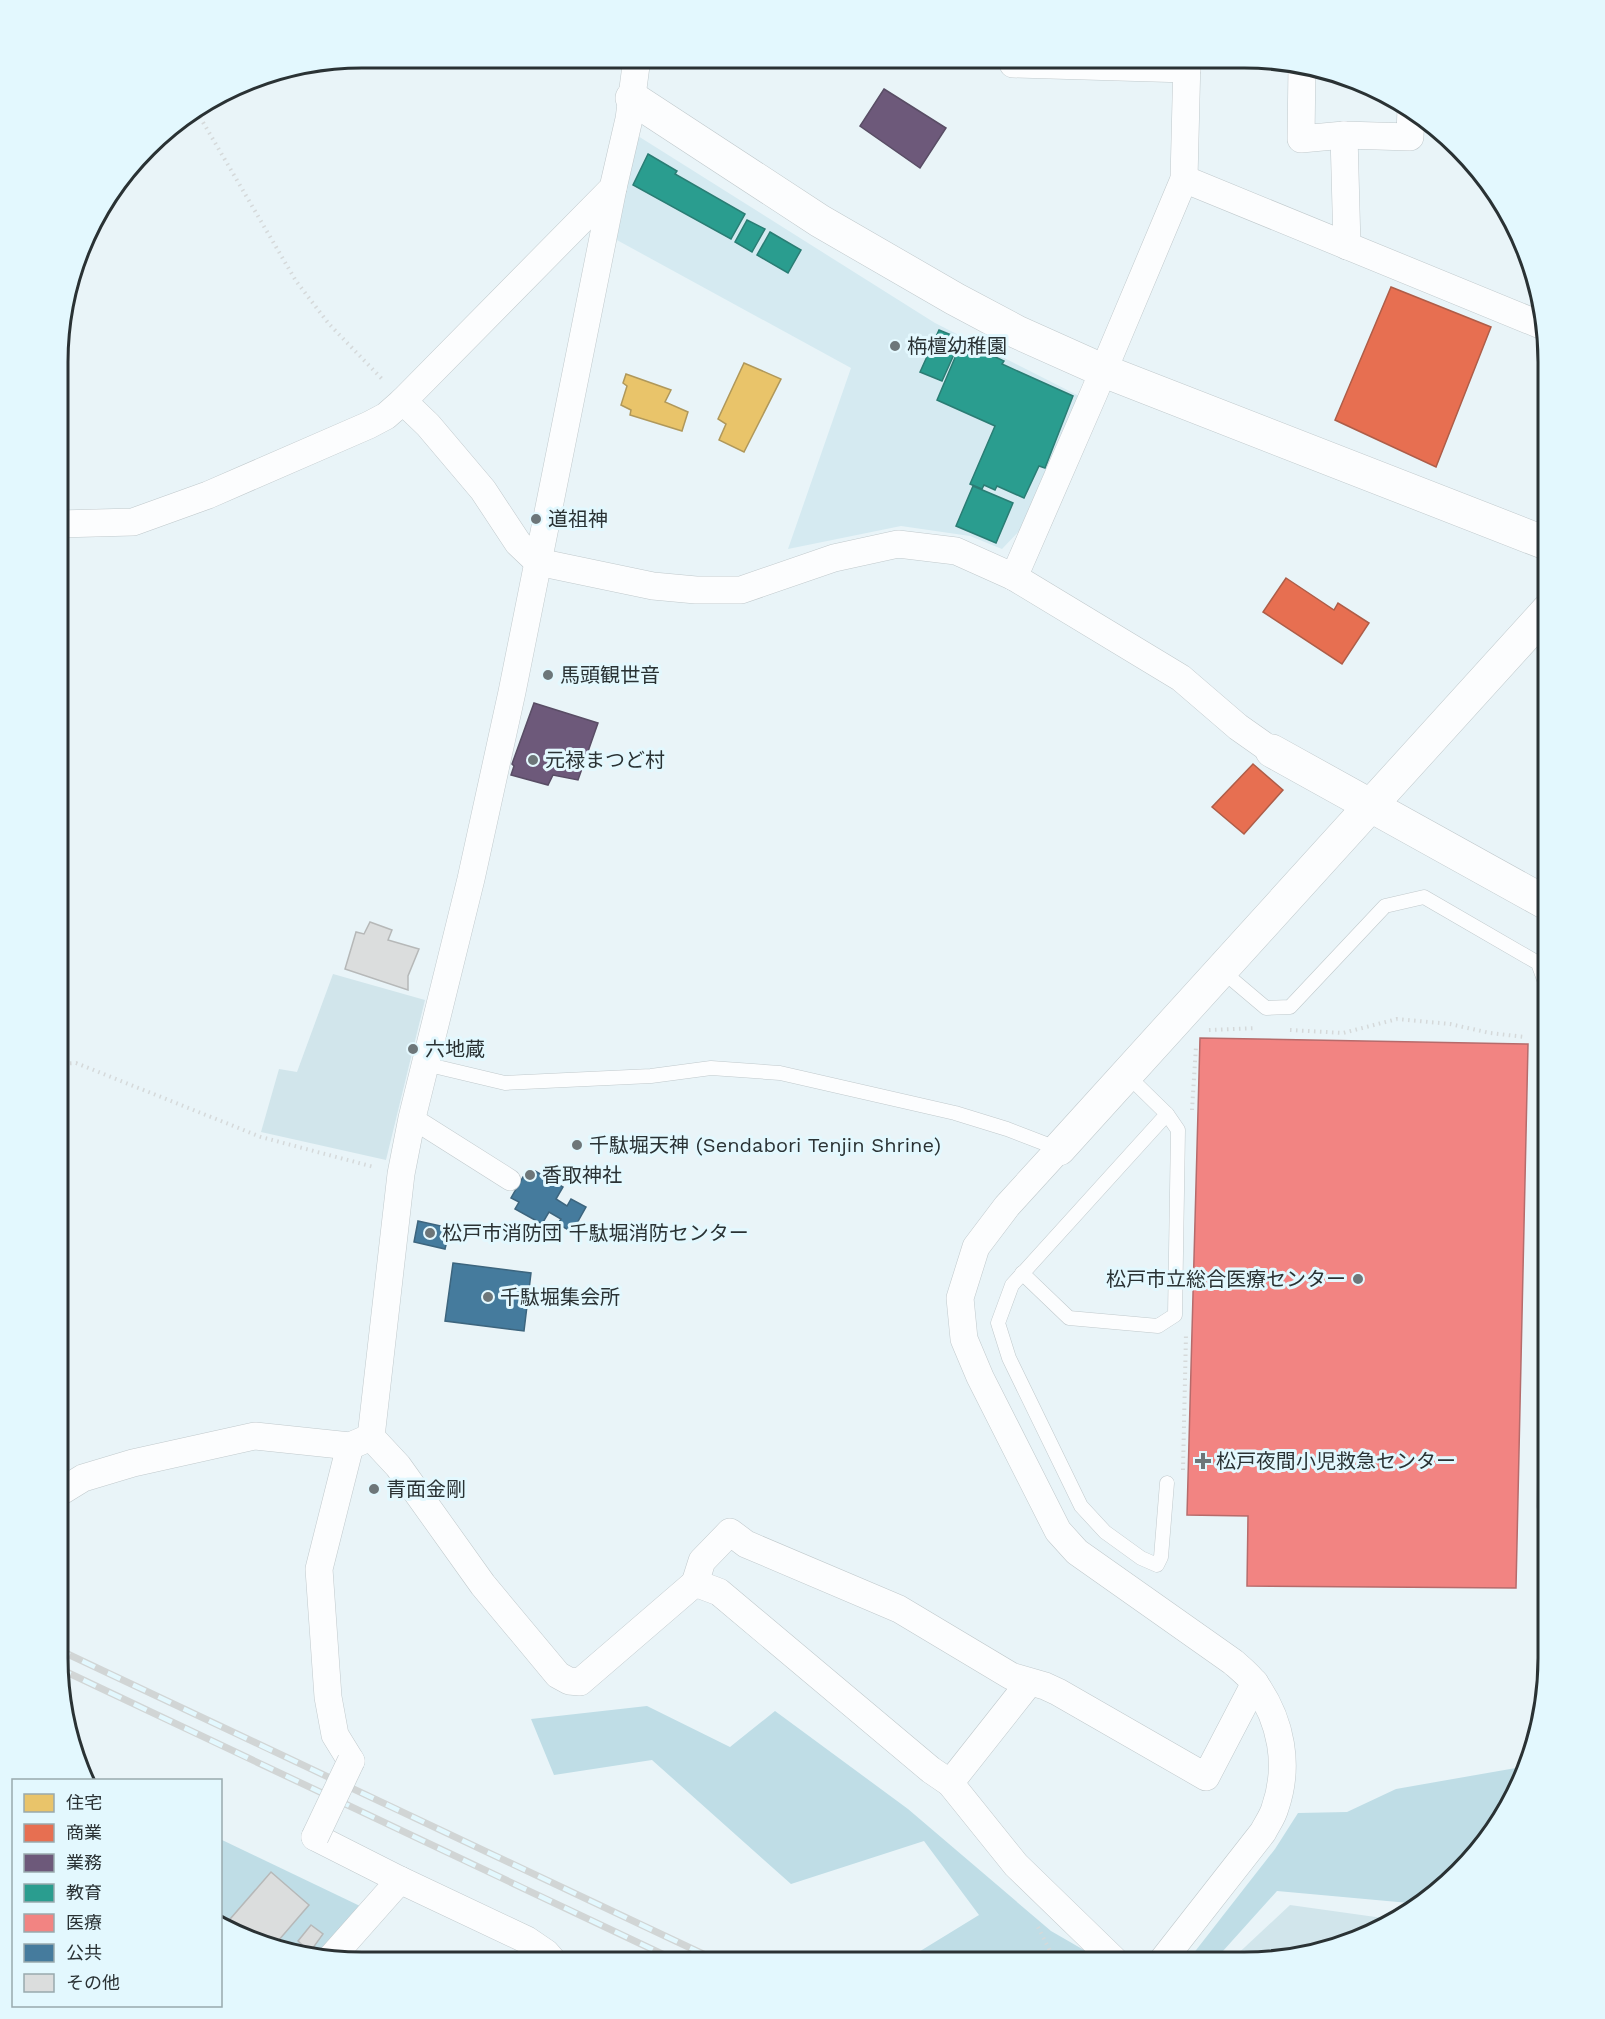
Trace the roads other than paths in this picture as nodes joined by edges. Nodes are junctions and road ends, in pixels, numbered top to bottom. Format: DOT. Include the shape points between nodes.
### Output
graph roads {
  1 [pos="636,68"];
  2 [pos="1187,68"];
  3 [pos="1302,73"];
  4 [pos="632,98"];
  5 [pos="1411,120"];
  6 [pos="1344,135"];
  7 [pos="1184,179"];
  8 [pos="613,188"];
  9 [pos="1347,246"];
  10 [pos="1535,323"];
  11 [pos="1104,371"];
  12 [pos="403,401"];
  13 [pos="68,524"];
  14 [pos="1538,540"];
  15 [pos="538,562"];
  16 [pos="1014,577"];
  17 [pos="1538,621"];
  18 [pos="1272,751"];
  19 [pos="1371,805"];
  20 [pos="1538,898"];
  21 [pos="1538,963"];
  22 [pos="1221,970"];
  23 [pos="425,1064"];
  24 [pos="1127,1075"];
  25 [pos="1167,1114"];
  26 [pos="412,1118"];
  27 [pos="1059,1149"];
  28 [pos="510,1180"];
  29 [pos="1022,1274"];
  30 [pos="361,1441"];
  31 [pos="1167,1483"];
  32 [pos="68,1487"];
  33 [pos="695,1583"];
  34 [pos="1029,1683"];
  35 [pos="1255,1683"];
  36 [pos="950,1783"];
  37 [pos="400,1880"];
  38 [pos="338,1951"];
  39 [pos="545,1952"];
  40 [pos="1106,1952"];
  41 [pos="1169,1952"];
  1 -- 4 [label="street"];
  2 -- 7 [label="street"];
  3 -- 6 [label="street" via="1301,139"];
  4 -- 8 [label="street"];
  4 -- 11 [label="street" via="880,256 1017,332"];
  5 -- 6 [label="street" via="1410,137"];
  6 -- 9 [label="street"];
  7 -- 9 [label="street"];
  7 -- 11 [label="street"];
  8 -- 12 [label="street"];
  8 -- 15 [label="street"];
  9 -- 10 [label="street"];
  11 -- 14 [label="street"];
  11 -- 16 [label="street"];
  12 -- 13 [label="street" via="369,425 208,495 133,522"];
  12 -- 15 [label="street" via="483,490 518,543"];
  15 -- 16 [label="street" via="653,586 741,590 834,558 898,544 956,550"];
  15 -- 23 [label="street" via="474,867"];
  16 -- 18 [label="street" via="1181,678"];
  17 -- 19 [label="street"];
  18 -- 19 [label="street"];
  19 -- 20 [label="street"];
  19 -- 22 [label="street"];
  21 -- 22 [label="lane" via="1424,897 1385,906 1290,1007 1266,1008"];
  22 -- 24 [label="street"];
  23 -- 26 [label="street"];
  23 -- 27 [label="lane" via="505,1083 651,1076 711,1068 780,1073 955,1113"];
  24 -- 25 [label="lane"];
  24 -- 27 [label="street"];
  25 -- 29 [label="lane"];
  25 -- 29 [label="lane" via="1178,1130 1175,1315 1158,1326 1069,1318"];
  26 -- 28 [label="street"];
  26 -- 30 [label="street" via="400,1174"];
  27 -- 35 [label="street" via="976,1247 960,1298 964,1338 1058,1531 1077,1552 1233,1662"];
  29 -- 31 [label="lane" via="1012,1285 998,1323 1009,1358 1081,1506 1105,1532 1157,1565 1161,1557"];
  30 -- 32 [label="street" via="255,1436 133,1463 83,1478"];
  30 -- 33 [label="street" via="399,1466 483,1585 558,1675 569,1682 580,1682"];
  30 -- 37 [label="street, bridge" via="319,1569 328,1697 335,1736 351,1761 315,1837"];
  33 -- 34 [label="street" via="702,1561 730,1532 746,1544 899,1609"];
  33 -- 36 [label="street" via="719,1592"];
  34 -- 35 [label="street" via="1058,1692 1206,1776"];
  34 -- 36 [label="street"];
  35 -- 41 [label="street" via="1273,1714 1279,1736 1283,1762 1275,1809 1263,1832"];
  36 -- 40 [label="street" via="1016,1864"];
  37 -- 38 [label="street"];
  37 -- 39 [label="street"];
}
